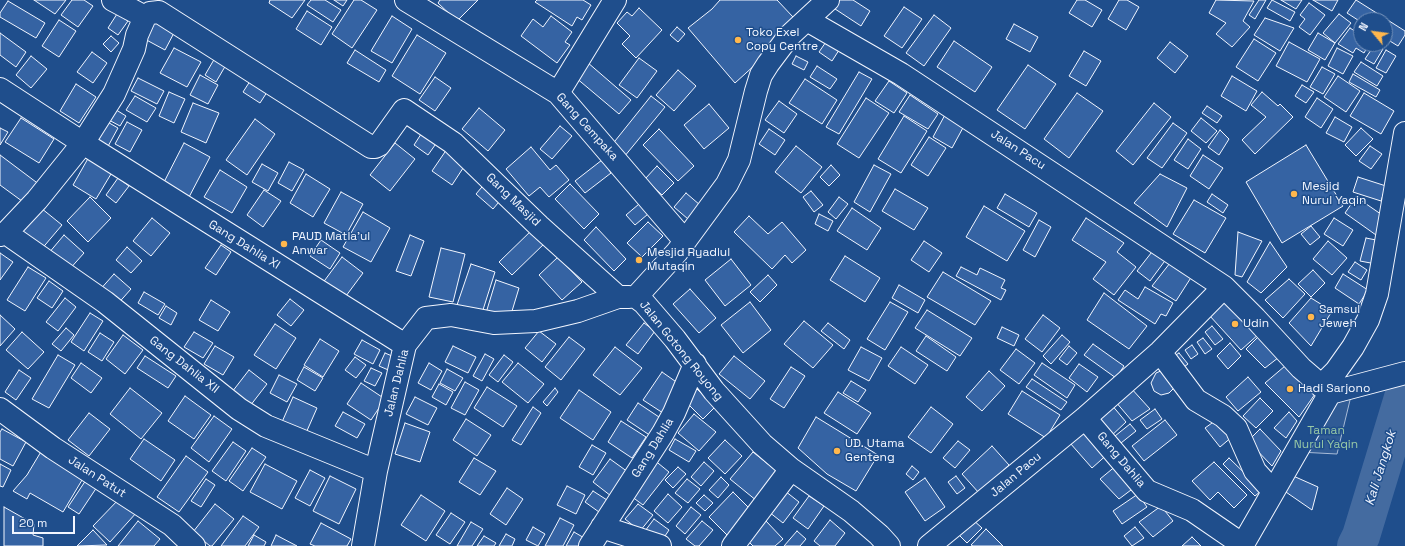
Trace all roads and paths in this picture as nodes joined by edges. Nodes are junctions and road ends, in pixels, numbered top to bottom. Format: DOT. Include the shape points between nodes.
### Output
graph roads {
  1 [pos="113,0"];
  2 [pos="406,0"];
  3 [pos="615,0"];
  4 [pos="828,0"];
  5 [pos="145,17"];
  6 [pos="807,20"];
  7 [pos="0,89"];
  8 [pos="558,93"];
  9 [pos="1405,133"];
  10 [pos="83,143"];
  11 [pos="3,234"];
  12 [pos="685,241"];
  13 [pos="1224,287"];
  14 [pos="627,297"];
  15 [pos="405,345"];
  16 [pos="1160,352"];
  17 [pos="695,364"];
  18 [pos="1405,373"];
  19 [pos="1332,390"];
  20 [pos="0,409"];
  21 [pos="1085,418"];
  22 [pos="791,469"];
  23 [pos="376,471"];
  24 [pos="1274,490"];
  25 [pos="602,527"];
  26 [pos="194,546"];
  27 [pos="362,546"];
  28 [pos="590,546"];
  29 [pos="660,546"];
  30 [pos="733,546"];
  31 [pos="889,546"];
  32 [pos="929,546"];
  33 [pos="1243,546"];
  1 -- 5 [label="street"];
  2 -- 8 [label="street, Gang Cempaka"];
  3 -- 8 [label="street"];
  4 -- 6 [label="street, Jalan Gotong Royong"];
  5 -- 10 [label="street" via="134,50 114,94"];
  5 -- 14 [label="street, Gang Masjid" via="150,13 159,12 371,147 379,145 404,110 458,148 539,226"];
  6 -- 12 [label="street, Jalan Gotong Royong" via="781,46 761,75 739,160 717,200"];
  6 -- 13 [label="street, Jalan Pacu" via="901,74"];
  7 -- 10 [label="street, Gang Dahlia XI"];
  8 -- 12 [label="street, Gang Cempaka"];
  9 -- 19 [label="street" via="1378,294 1368,320 1336,371"];
  10 -- 11 [label="street" via="59,175"];
  10 -- 15 [label="street, Gang Dahlia XI"];
  11 -- 23 [label="street, Gang Dahlia XII" via="104,302 239,409 266,426"];
  12 -- 14 [label="street, Jalan Gotong Royong"];
  13 -- 16 [label="street, Jalan Pacu"];
  13 -- 19 [label="street, Jalan Pacu"];
  14 -- 15 [label="street, Jalan Dahlia" via="536,321 494,323 451,315 426,318"];
  14 -- 17 [label="street, Jalan Gotong Royong" via="644,303"];
  15 -- 23 [label="street, Jalan Dahlia"];
  16 -- 21 [label="street, Jalan Pacu"];
  16 -- 24 [label="street" via="1196,400 1223,416 1236,428 1255,471"];
  17 -- 22 [label="street, Jalan Gotong Royong" via="745,427"];
  17 -- 25 [label="street, Gang Dahlia" via="663,433"];
  18 -- 19 [label="street"];
  19 -- 24 [label="street"];
  20 -- 26 [label="street, Jalan Patut" via="53,448 172,525"];
  21 -- 32 [label="street, Jalan Pacu"];
  21 -- 33 [label="street, Gang Dahlia" via="1147,491 1192,510"];
  22 -- 30 [label="street"];
  22 -- 31 [label="street, Jalan Gotong Royong" via="851,511"];
  23 -- 27 [label="street, Jalan Dahlia"];
  24 -- 33 [label="street"];
  25 -- 28 [label="street, Gang Dahlia"];
  25 -- 29 [label="street"];
}
